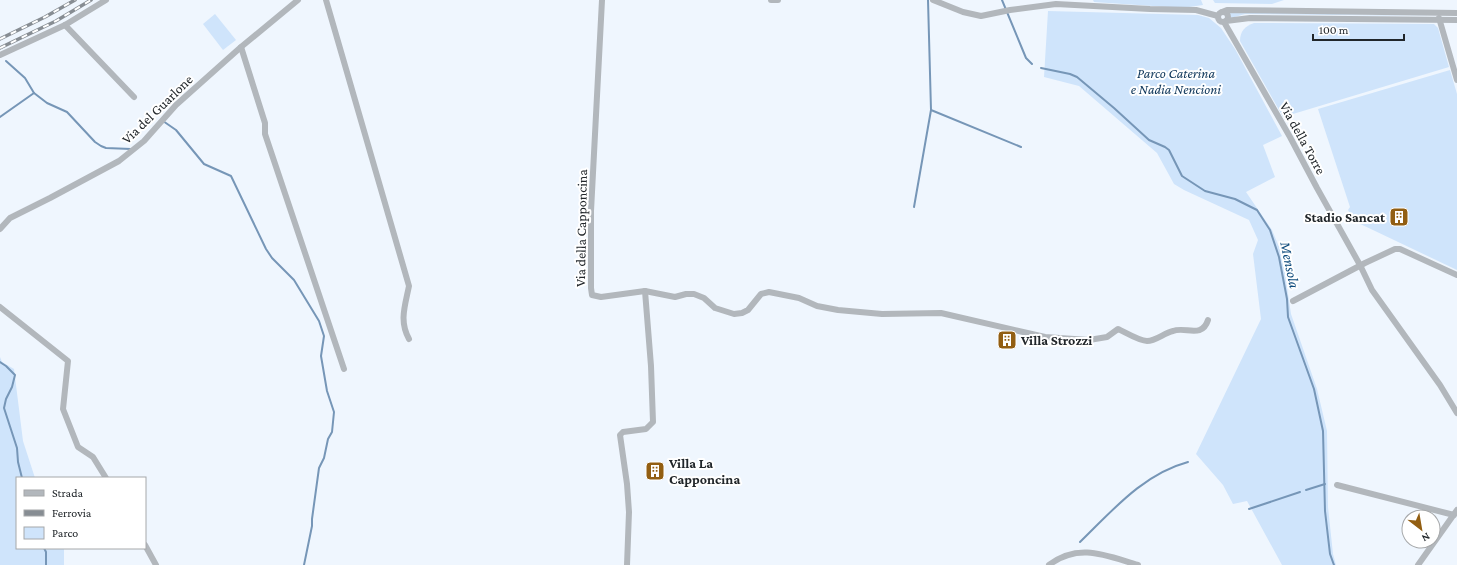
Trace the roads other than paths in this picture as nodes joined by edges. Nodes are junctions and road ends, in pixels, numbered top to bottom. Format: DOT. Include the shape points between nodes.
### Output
graph roads {
  1 [pos="106,0"];
  2 [pos="298,0"];
  3 [pos="326,0"];
  4 [pos="602,0"];
  5 [pos="771,0"];
  6 [pos="778,0"];
  7 [pos="933,0"];
  8 [pos="1439,13"];
  9 [pos="1220,14"];
  10 [pos="1457,14"];
  11 [pos="1440,20"];
  12 [pos="1457,20"];
  13 [pos="1225,22"];
  14 [pos="65,25"];
  15 [pos="241,47"];
  16 [pos="0,55"];
  17 [pos="1457,80"];
  18 [pos="134,97"];
  19 [pos="0,229"];
  20 [pos="1360,265"];
  21 [pos="1457,275"];
  22 [pos="645,291"];
  23 [pos="1293,301"];
  24 [pos="0,307"];
  25 [pos="1208,320"];
  26 [pos="409,339"];
  27 [pos="344,369"];
  28 [pos="1457,413"];
  29 [pos="105,477"];
  30 [pos="1336,485"];
  31 [pos="1455,512"];
  32 [pos="146,547"];
  33 [pos="156,565"];
  34 [pos="627,565"];
  35 [pos="1049,565"];
  36 [pos="1138,565"];
  37 [pos="1418,565"];
  1 -- 14 [label="street"];
  2 -- 15 [label="street, Via del Guarlone"];
  3 -- 26 [label="street" via="409,286 403,312 404,330"];
  4 -- 22 [label="street, Via della Capponcina" via="591,211 592,295 595,297"];
  5 -- 6 [label="street"];
  7 -- 9 [label="street" via="976,15 1056,4 1196,10"];
  8 -- 9 [label="street" via="1227,10"];
  8 -- 10 [label="street"];
  8 -- 11 [label="street"];
  9 -- 13 [label="street, Via della Torre" via="1228,15"];
  11 -- 12 [label="street"];
  11 -- 13 [label="street" via="1250,18"];
  11 -- 17 [label="street"];
  13 -- 20 [label="street, Via della Torre"];
  14 -- 16 [label="street"];
  14 -- 18 [label="street"];
  15 -- 19 [label="street, Via del Guarlone" via="176,104 144,141 119,161 10,218"];
  15 -- 27 [label="street" via="265,123 266,134"];
  20 -- 21 [label="street" via="1397,249"];
  20 -- 23 [label="street"];
  20 -- 28 [label="street, Via della Torre" via="1382,306 1440,385"];
  22 -- 25 [label="street" via="675,297 694,294 704,298 715,308 734,314 748,310 761,294 769,292 838,310 882,314 941,313 1045,337 1089,340 1107,337 1118,329 1147,341 1164,336 1173,330 1197,331 1206,325"];
  22 -- 34 [label="street" via="653,422 646,429 623,432 620,435 630,512"];
  24 -- 29 [label="street" via="68,361 63,409 78,447 93,457"];
  30 -- 31 [label="street"];
  31 -- 37 [label="street"];
  32 -- 33 [label="street"];
  35 -- 36 [label="street" via="1064,555 1085,552"];
}
